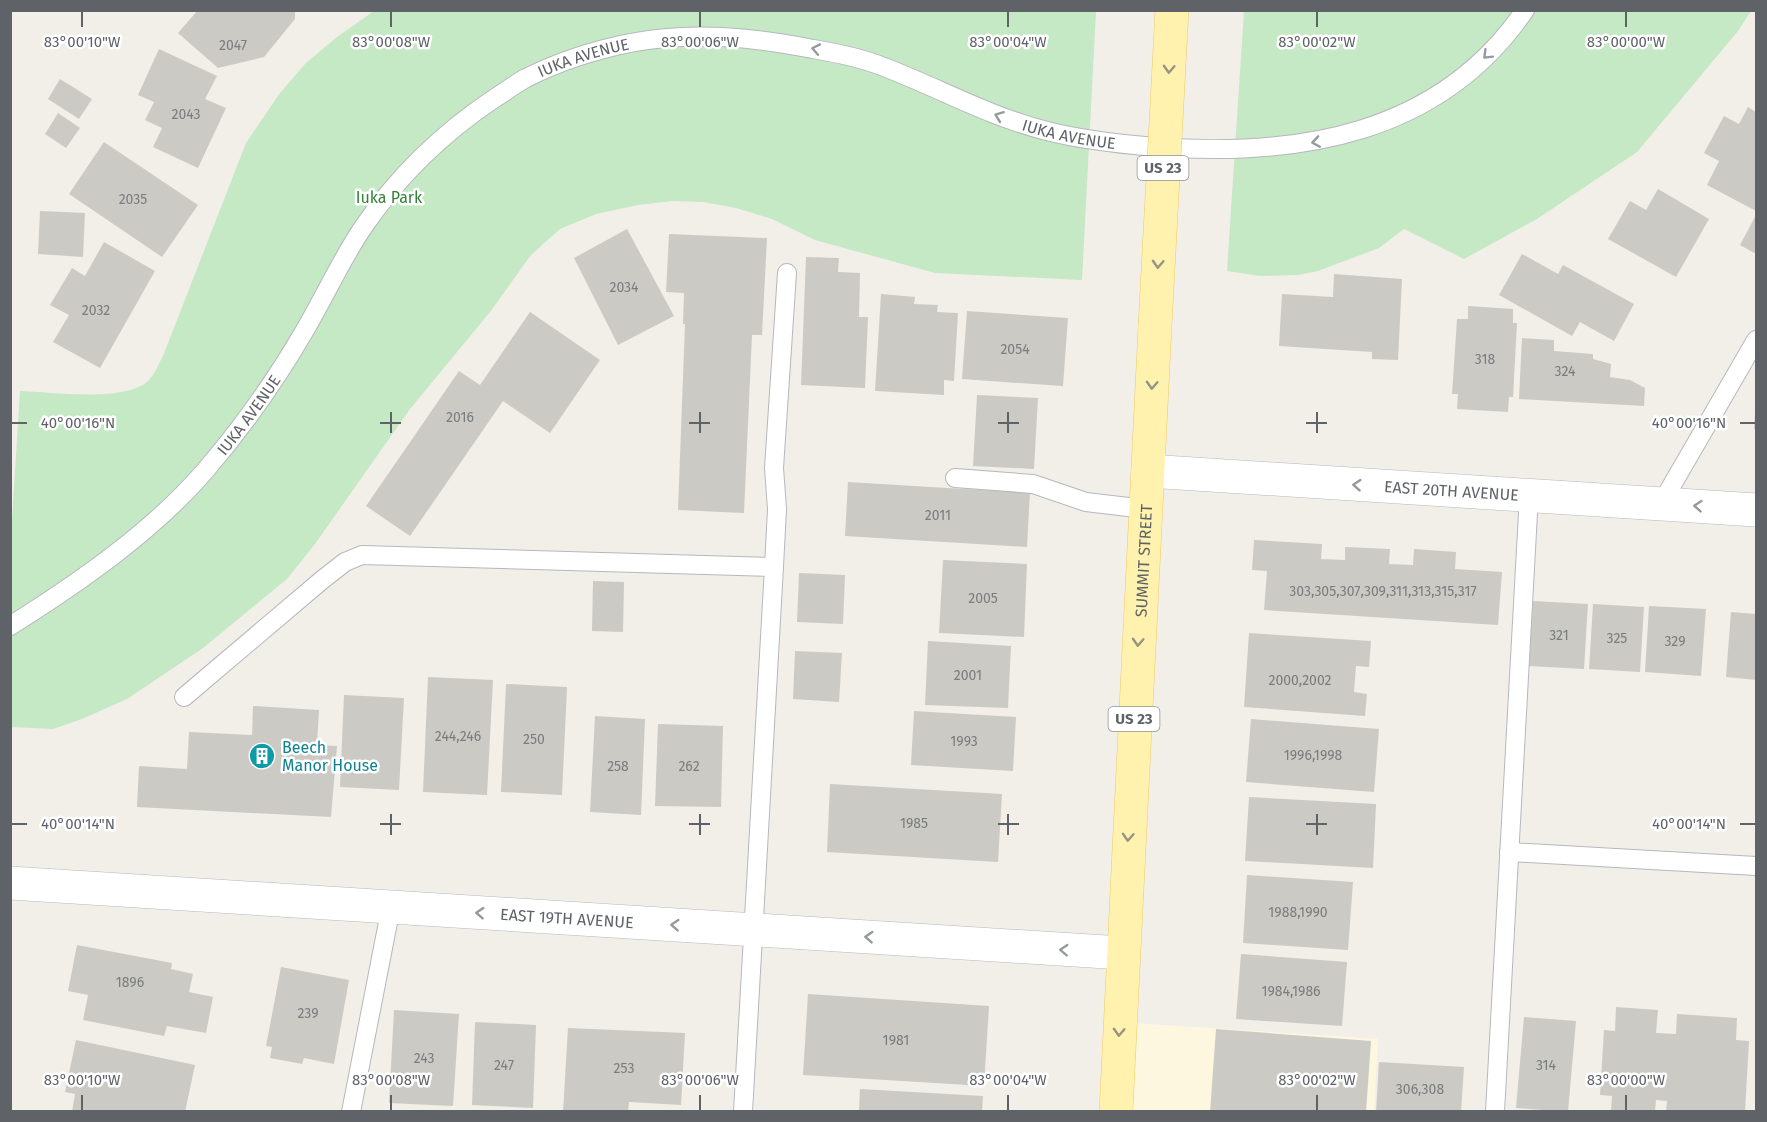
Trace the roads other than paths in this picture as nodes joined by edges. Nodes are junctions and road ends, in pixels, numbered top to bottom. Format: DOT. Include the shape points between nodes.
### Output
graph roads {
  1 [pos="1172,10"];
  2 [pos="1525,10"];
  3 [pos="787,273"];
  4 [pos="1756,340"];
  5 [pos="1148,471"];
  6 [pos="955,478"];
  7 [pos="1529,495"];
  8 [pos="1661,504"];
  9 [pos="1145,509"];
  10 [pos="1756,510"];
  11 [pos="774,567"];
  12 [pos="10,627"];
  13 [pos="184,697"];
  14 [pos="1509,852"];
  15 [pos="1756,866"];
  16 [pos="10,883"];
  17 [pos="391,907"];
  18 [pos="754,930"];
  19 [pos="1122,953"];
  20 [pos="351,1112"];
  21 [pos="743,1112"];
  22 [pos="1116,1112"];
  23 [pos="1495,1112"];
  1 -- 5 [label="main road, SUMMIT STREET / US 23, one-way, bridge"];
  2 -- 12 [label="lane, IUKA AVENUE, one-way" via="1488,56 1455,83 1412,109 1361,131 1275,148 1171,148 1049,132 1004,119 882,66 829,52 734,36 683,36 630,43 580,56 525,78 435,144 396,184 363,228 274,381 203,474 123,547"];
  3 -- 11 [label="lane" via="774,468"];
  4 -- 8 [label="lane"];
  7 -- 5 [label="street, EAST 20TH AVENUE, one-way"];
  5 -- 9 [label="main road, SUMMIT STREET / US 23"];
  6 -- 9 [label="lane" via="1033,484 1086,502"];
  7 -- 8 [label="street, EAST 20TH AVENUE"];
  7 -- 14 [label="lane"];
  10 -- 8 [label="street, EAST 20TH AVENUE, one-way"];
  9 -- 19 [label="main road, SUMMIT STREET / US 23, one-way"];
  11 -- 13 [label="lane" via="362,555 321,580"];
  11 -- 18 [label="lane"];
  14 -- 15 [label="lane"];
  14 -- 23 [label="lane"];
  16 -- 17 [label="street, EAST 19TH AVENUE"];
  18 -- 17 [label="street, EAST 19TH AVENUE, one-way"];
  17 -- 20 [label="lane"];
  19 -- 18 [label="street, EAST 19TH AVENUE, one-way"];
  18 -- 21 [label="lane"];
  19 -- 22 [label="main road, SUMMIT STREET / US 23, one-way"];
}
